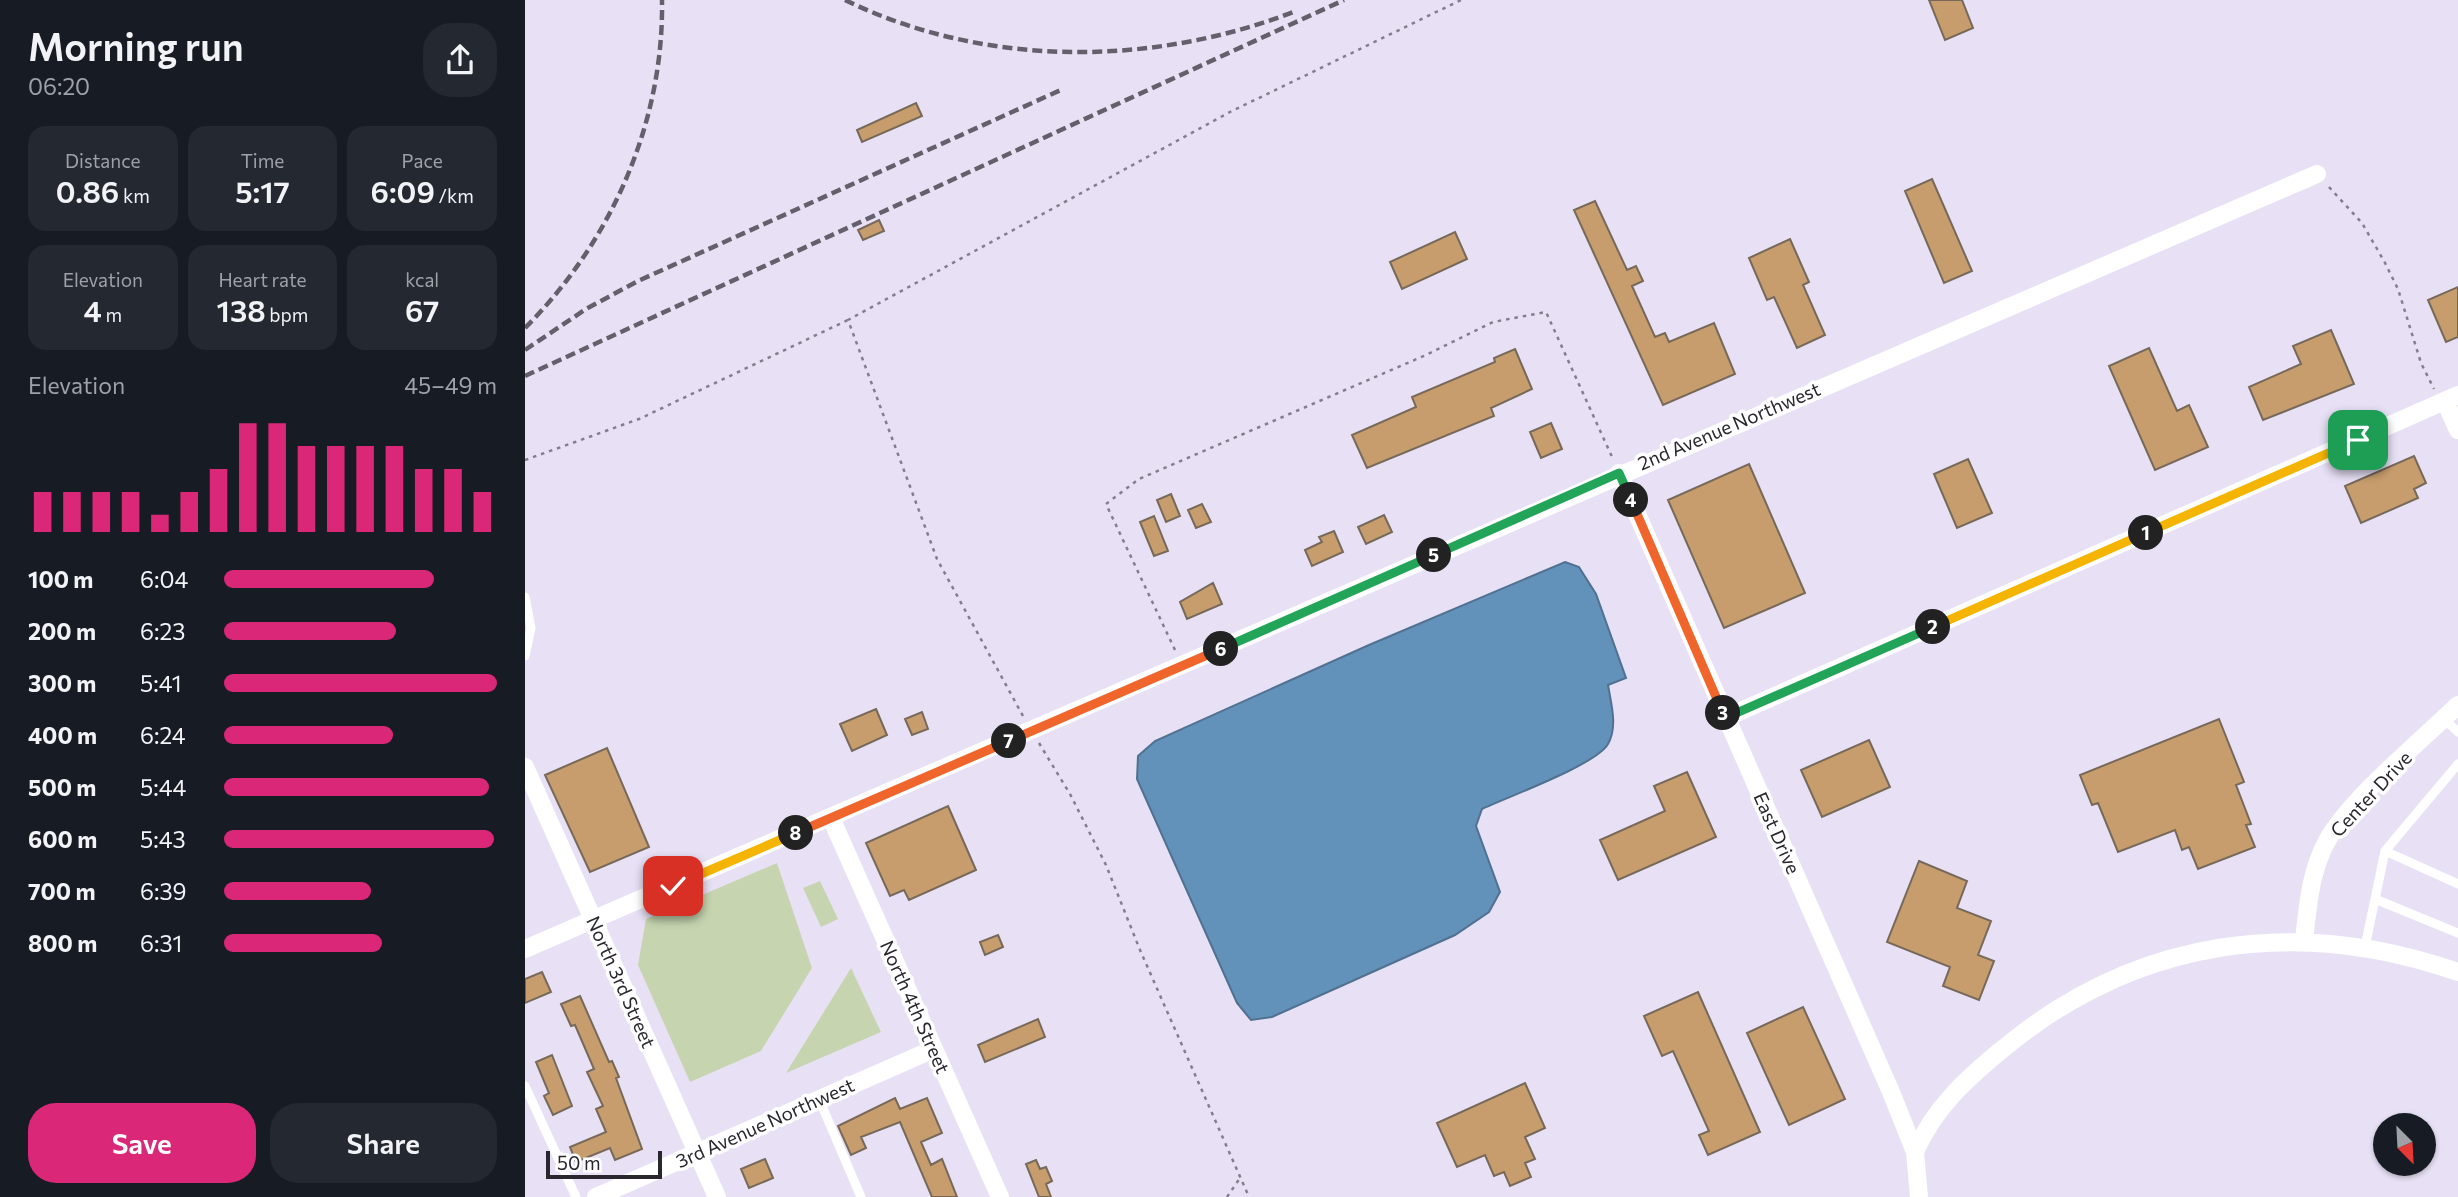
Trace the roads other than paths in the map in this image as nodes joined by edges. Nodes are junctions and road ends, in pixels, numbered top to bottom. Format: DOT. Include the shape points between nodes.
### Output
graph roads {
  1 [pos="2317,174"];
  2 [pos="2451,398"];
  3 [pos="2458,430"];
  4 [pos="1619,473"];
  5 [pos="525,597"];
  6 [pos="525,656"];
  7 [pos="2458,705"];
  8 [pos="1725,718"];
  9 [pos="2444,719"];
  10 [pos="2458,732"];
  11 [pos="2458,764"];
  12 [pos="525,768"];
  13 [pos="831,818"];
  14 [pos="2385,851"];
  15 [pos="2458,884"];
  16 [pos="2375,899"];
  17 [pos="594,919"];
  18 [pos="2458,933"];
  19 [pos="2304,940"];
  20 [pos="2365,947"];
  21 [pos="525,949"];
  22 [pos="2458,972"];
  23 [pos="934,1049"];
  24 [pos="525,1086"];
  25 [pos="819,1099"];
  26 [pos="697,1152"];
  27 [pos="1915,1152"];
  28 [pos="576,1197"];
  29 [pos="596,1197"];
  30 [pos="717,1197"];
  31 [pos="862,1197"];
  32 [pos="1000,1197"];
  33 [pos="1919,1197"];
  1 -- 4 [label="street, 2nd Avenue Northwest"];
  2 -- 3 [label="street"];
  2 -- 8 [label="street"];
  4 -- 8 [label="street, East Drive"];
  4 -- 13 [label="street, 2nd Avenue Northwest"];
  5 -- 6 [label="lane" via="531,628"];
  7 -- 9 [label="street, Center Drive"];
  8 -- 27 [label="street, East Drive"];
  9 -- 10 [label="lane"];
  9 -- 19 [label="street, Center Drive" via="2327,840 2309,890"];
  11 -- 14 [label="lane"];
  12 -- 17 [label="street, North 3rd Street"];
  13 -- 17 [label="street, 2nd Avenue Northwest"];
  13 -- 23 [label="street, North 4th Street"];
  14 -- 15 [label="lane"];
  14 -- 16 [label="lane"];
  16 -- 18 [label="lane"];
  16 -- 20 [label="lane"];
  17 -- 21 [label="street, 2nd Avenue Northwest"];
  17 -- 26 [label="street, North 3rd Street"];
  19 -- 20 [label="street"];
  19 -- 27 [label="street" via="2232,944 2190,952 2149,964 2072,999 2036,1021 1971,1075 1924,1131"];
  20 -- 22 [label="street"];
  23 -- 25 [label="street, 3rd Avenue Northwest"];
  23 -- 32 [label="street, North 4th Street"];
  24 -- 28 [label="lane"];
  25 -- 26 [label="street, 3rd Avenue Northwest"];
  25 -- 31 [label="lane"];
  26 -- 29 [label="street, 3rd Avenue Northwest"];
  26 -- 30 [label="street, North 3rd Street"];
  27 -- 33 [label="street, East Drive"];
}
